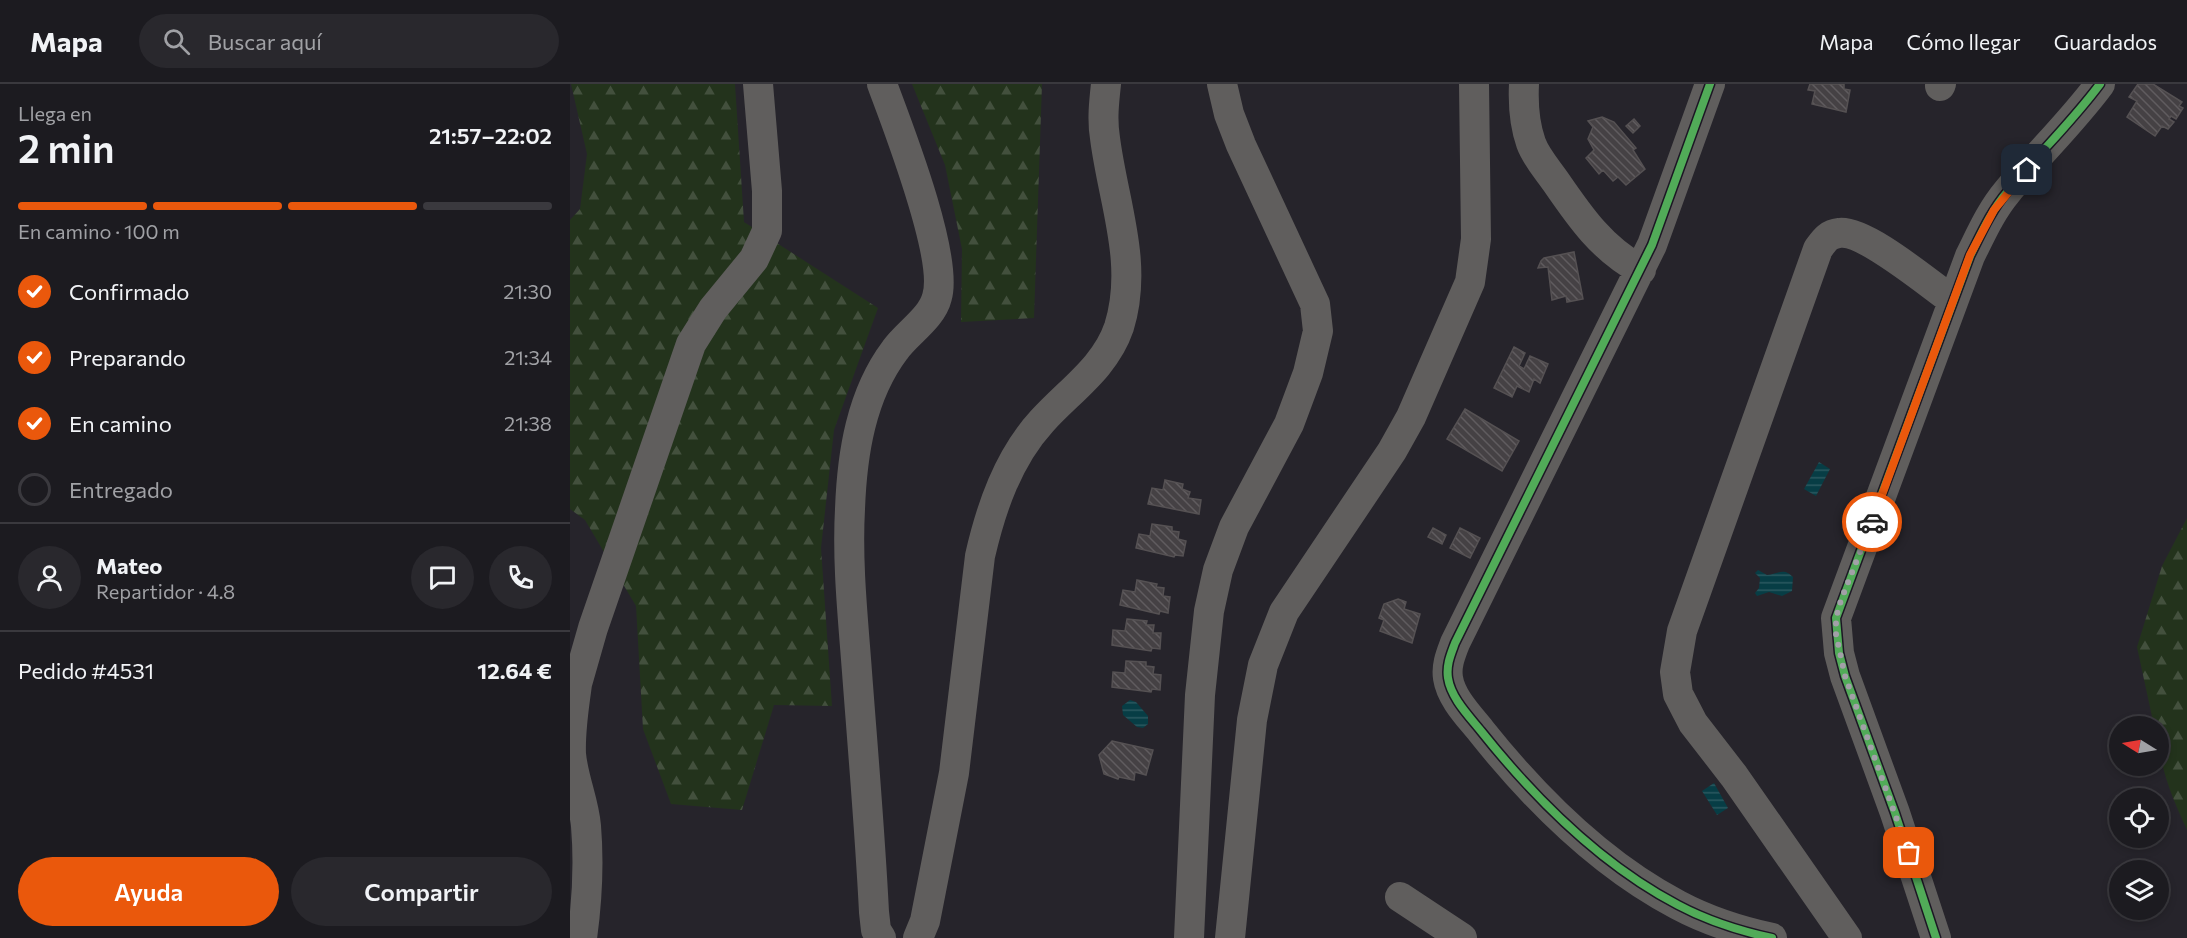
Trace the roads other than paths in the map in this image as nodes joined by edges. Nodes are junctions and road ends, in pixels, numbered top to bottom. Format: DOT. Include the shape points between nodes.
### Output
graph roads {
  1 [pos="758,84"];
  2 [pos="882,84"];
  3 [pos="1106,84"];
  4 [pos="1222,84"];
  5 [pos="1474,84"];
  6 [pos="1524,84"];
  7 [pos="1710,84"];
  8 [pos="2100,84"];
  9 [pos="1641,270"];
  10 [pos="1952,300"];
  11 [pos="574,690"];
  12 [pos="1400,897"];
  13 [pos="582,938"];
  14 [pos="881,938"];
  15 [pos="918,938"];
  16 [pos="1189,938"];
  17 [pos="1230,938"];
  18 [pos="1462,938"];
  19 [pos="1772,938"];
  20 [pos="1847,938"];
  21 [pos="1936,938"];
  1 -- 11 [label="street" via="768,191 766,231 754,258 691,344"];
  2 -- 14 [label="street" via="928,223 939,289 930,312 894,351 875,383 856,440 852,473 852,611 874,912"];
  3 -- 15 [label="street" via="1104,138 1126,258 1123,312 1110,346 1095,370 1041,422 1023,447 1008,471 988,523 980,556 954,773 925,921"];
  4 -- 16 [label="street" via="1241,145 1315,303 1318,331 1298,404 1234,526 1211,601 1200,695"];
  5 -- 17 [label="street" via="1476,238 1470,282 1411,417 1303,582 1272,639 1252,720"];
  6 -- 9 [label="street" via="1526,124 1542,163 1606,246"];
  7 -- 9 [label="street"];
  8 -- 10 [label="street" via="1994,210"];
  9 -- 19 [label="street" via="1455,643 1448,678 1464,709 1520,778 1600,853 1679,906 1739,931"];
  10 -- 20 [label="street" via="1861,236 1836,233 1826,238 1818,249 1676,654 1678,694 1693,723"];
  10 -- 21 [label="street" via="1836,618 1845,676"];
  11 -- 13 [label="street" via="571,756 586,828 586,913"];
  12 -- 18 [label="street"];
}
